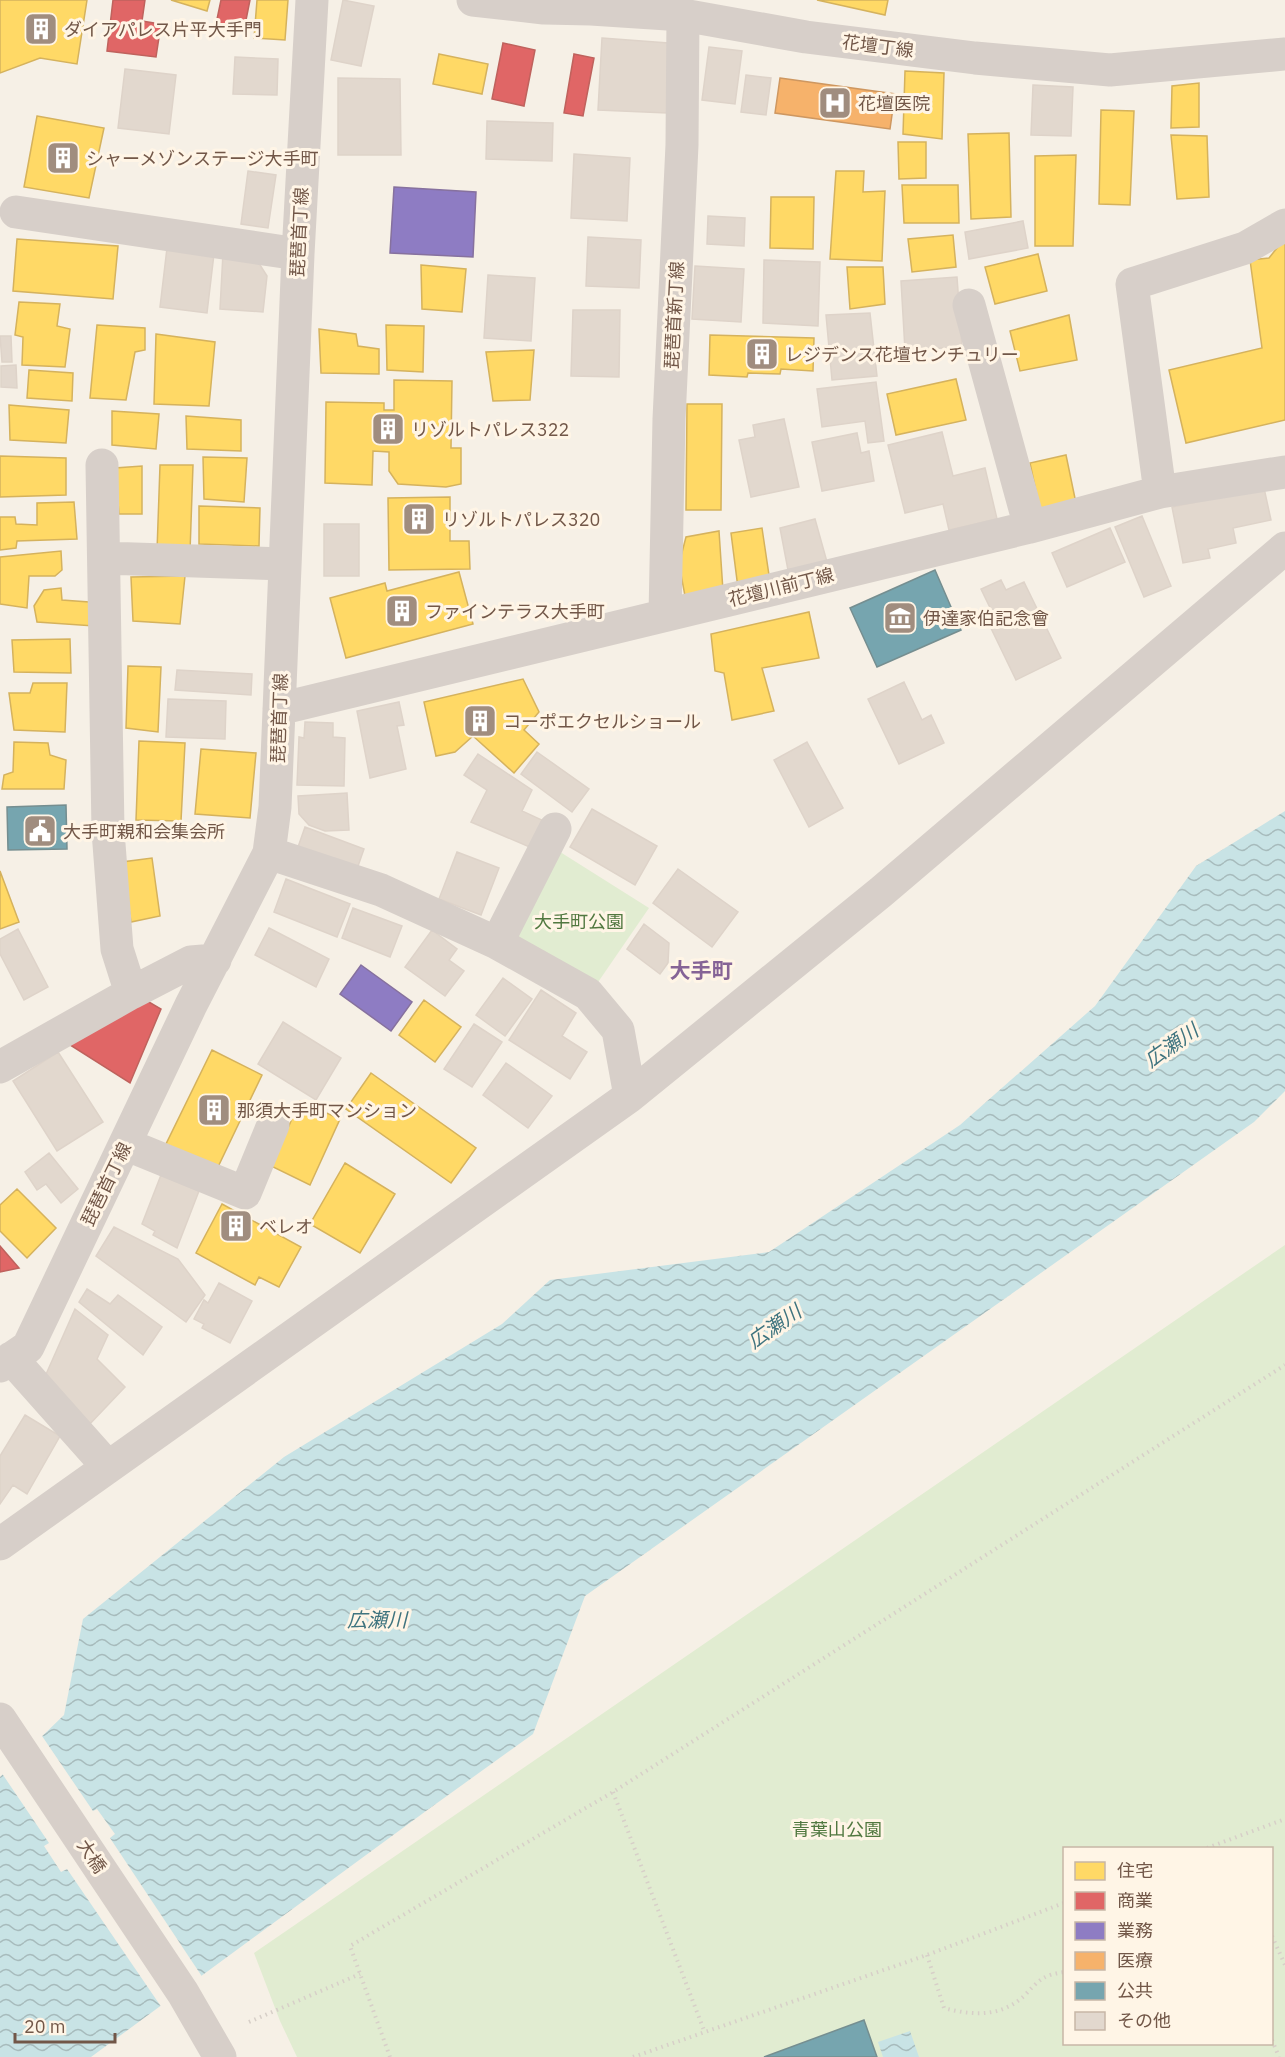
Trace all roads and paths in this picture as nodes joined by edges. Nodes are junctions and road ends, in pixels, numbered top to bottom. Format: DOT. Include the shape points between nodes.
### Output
graph roads {
  1 [pos="312,0"];
  2 [pos="473,0"];
  3 [pos="545,4"];
  4 [pos="683,15"];
  5 [pos="1285,54"];
  6 [pos="16,212"];
  7 [pos="1285,225"];
  8 [pos="298,254"];
  9 [pos="969,305"];
  10 [pos="102,465"];
  11 [pos="1285,472"];
  12 [pos="1160,492"];
  13 [pos="1030,527"];
  14 [pos="1285,548"];
  15 [pos="104,558"];
  16 [pos="285,564"];
  17 [pos="665,615"];
  18 [pos="279,709"];
  19 [pos="555,829"];
  20 [pos="269,853"];
  21 [pos="497,943"];
  22 [pos="214,960"];
  23 [pos="131,993"];
  24 [pos="0,1067"];
  25 [pos="630,1096"];
  26 [pos="273,1125"];
  27 [pos="125,1144"];
  28 [pos="5,1362"];
  29 [pos="1285,1365"];
  30 [pos="108,1467"];
  31 [pos="0,1544"];
  32 [pos="0,1719"];
  33 [pos="613,1792"];
  34 [pos="1285,1819"];
  35 [pos="1224,1842"];
  36 [pos="1210,1847"];
  37 [pos="1227,1847"];
  38 [pos="1063,1904"];
  39 [pos="1273,1938"];
  40 [pos="927,1955"];
  41 [pos="1285,1965"];
  42 [pos="1063,1971"];
  43 [pos="360,1974"];
  44 [pos="249,2022"];
  45 [pos="705,2033"];
  46 [pos="1273,2042"];
  47 [pos="220,2057"];
  48 [pos="390,2057"];
  49 [pos="633,2057"];
  50 [pos="1279,2057"];
  1 -- 8 [label="street, 琵琶首丁線"];
  2 -- 3 [label="street, 花壇丁線"];
  3 -- 4 [label="street, 花壇丁線"];
  4 -- 5 [label="street, 花壇丁線" via="964,57 1110,70"];
  4 -- 17 [label="street, 琵琶首新丁線"];
  6 -- 8 [label="street"];
  7 -- 12 [label="street" via="1245,248 1132,284"];
  8 -- 16 [label="street, 琵琶首丁線"];
  9 -- 13 [label="street"];
  10 -- 15 [label="street"];
  11 -- 12 [label="street, 花壇川前丁線"];
  12 -- 13 [label="street, 花壇川前丁線"];
  13 -- 17 [label="street, 花壇川前丁線"];
  14 -- 25 [label="street" via="880,892"];
  15 -- 16 [label="street"];
  15 -- 23 [label="street" via="108,831 117,949"];
  16 -- 18 [label="street, 琵琶首丁線"];
  17 -- 18 [label="street, 花壇川前丁線"];
  18 -- 20 [label="street, 琵琶首丁線"];
  19 -- 21 [label="street"];
  20 -- 21 [label="street" via="381,890"];
  20 -- 22 [label="street, 琵琶首丁線"];
  21 -- 25 [label="street" via="588,994 618,1030"];
  22 -- 23 [label="street" via="190,963"];
  22 -- 27 [label="street, 琵琶首丁線"];
  23 -- 24 [label="street"];
  25 -- 30 [label="street"];
  26 -- 27 [label="street" via="245,1193"];
  27 -- 28 [label="street, 琵琶首丁線" via="28,1347"];
  28 -- 30 [label="street"];
  29 -- 33 [label="path"];
  30 -- 31 [label="street"];
  32 -- 47 [label="street, 大橋" via="183,1993"];
  33 -- 43 [label="path" via="350,1946"];
  33 -- 45 [label="path"];
  34 -- 35 [label="path"];
  35 -- 36 [label="path"];
  35 -- 37 [label="path"];
  38 -- 40 [label="path"];
  39 -- 41 [label="path"];
  40 -- 42 [label="path" via="944,2008 960,2012 1002,2011 1036,1981"];
  40 -- 45 [label="path"];
  43 -- 44 [label="path"];
  43 -- 48 [label="path"];
  45 -- 49 [label="path"];
  46 -- 50 [label="path"];
}
